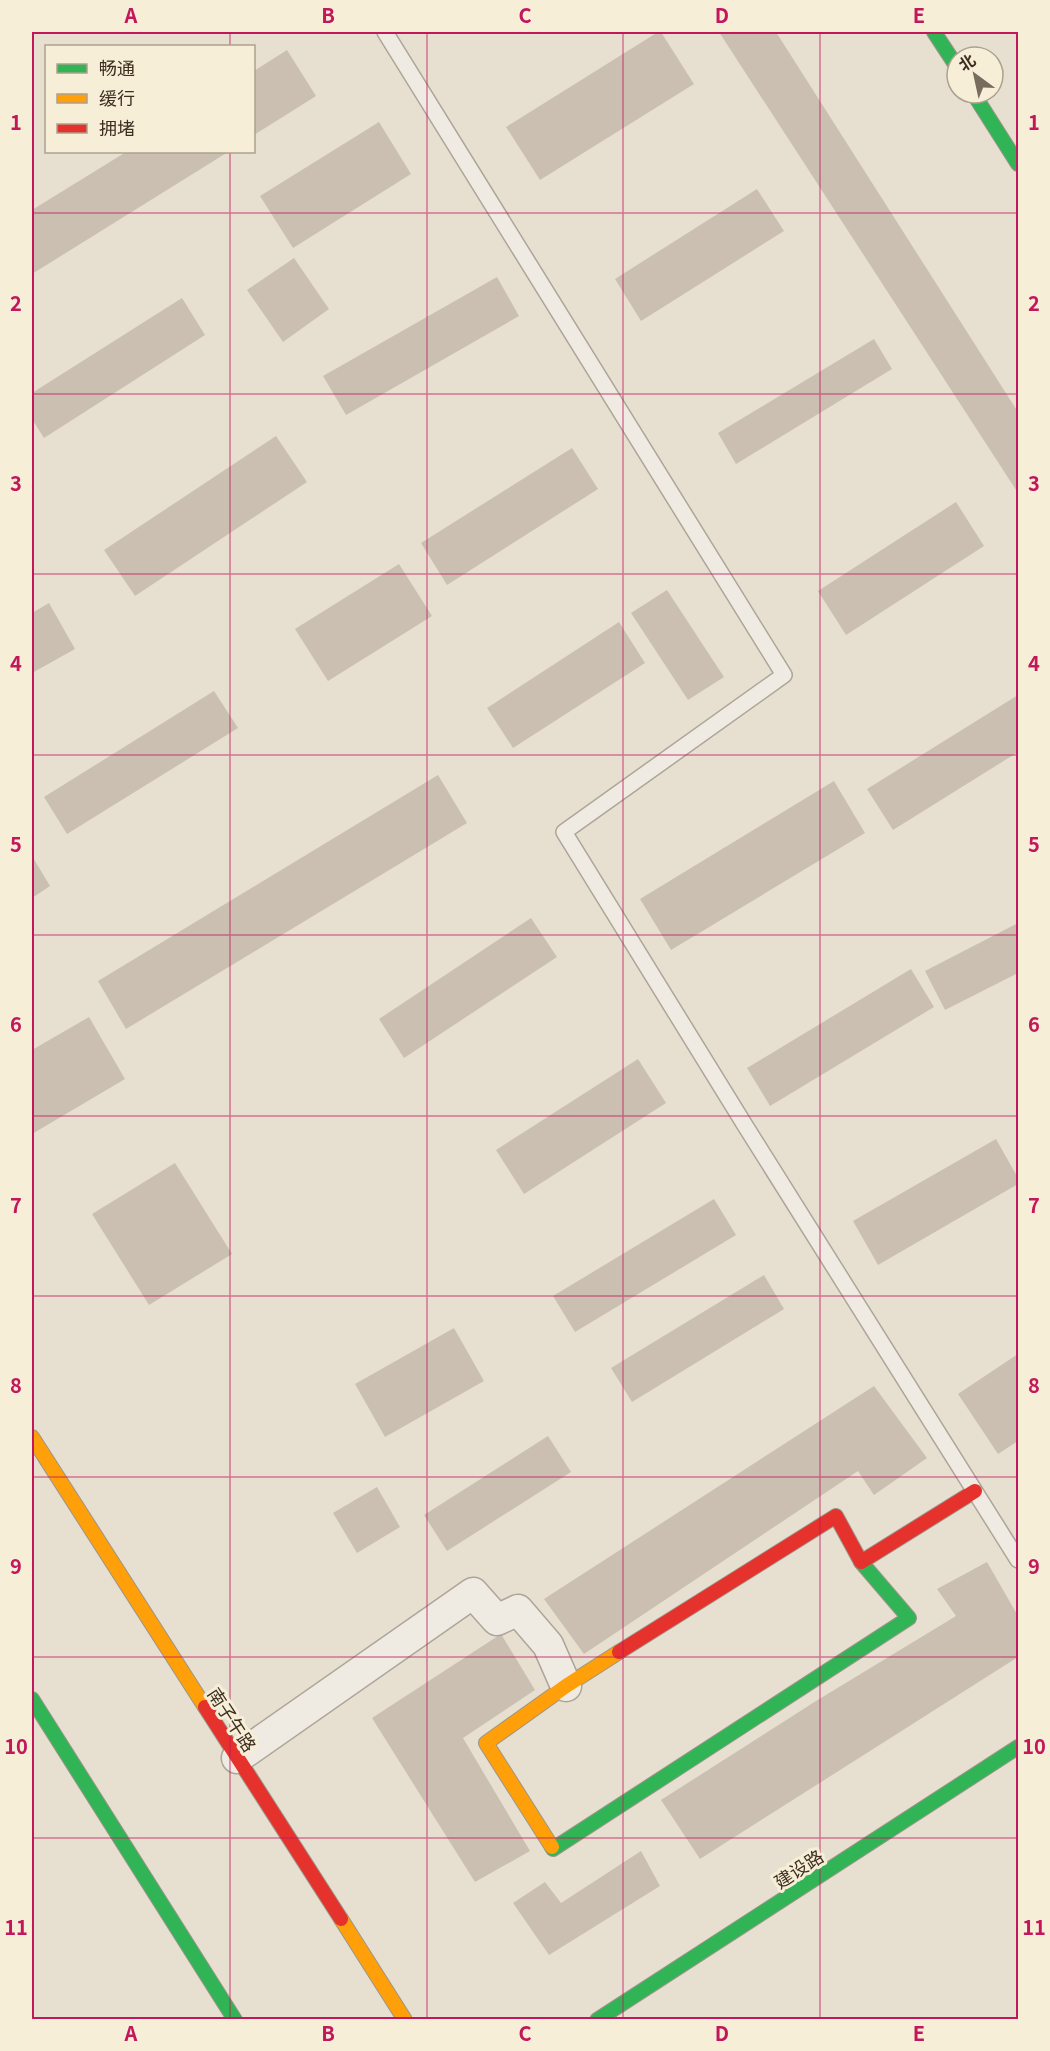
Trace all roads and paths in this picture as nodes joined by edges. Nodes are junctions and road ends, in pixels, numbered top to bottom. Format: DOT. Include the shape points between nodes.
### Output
graph roads {
  1 [pos="385,32"];
  2 [pos="934,32"];
  3 [pos="945,49"];
  4 [pos="981,105"];
  5 [pos="1018,164"];
  6 [pos="32,1437"];
  7 [pos="975,1491"];
  8 [pos="1018,1560"];
  9 [pos="861,1562"];
  10 [pos="567,1686"];
  11 [pos="32,1699"];
  12 [pos="1018,1748"];
  13 [pos="237,1758"];
  14 [pos="235,2019"];
  15 [pos="405,2019"];
  16 [pos="597,2019"];
  1 -- 7 [label="lane" via="784,675 564,832"];
  2 -- 3 [label="street"];
  4 -- 5 [label="street"];
  6 -- 13 [label="street, 南子午路"];
  7 -- 8 [label="lane"];
  7 -- 9 [label="street"];
  9 -- 10 [label="street" via="836,1516"];
  9 -- 10 [label="street" via="909,1618 553,1849 486,1743"];
  10 -- 13 [label="street" via="548,1645 518,1610 497,1620 473,1593"];
  11 -- 14 [label="street"];
  12 -- 16 [label="street, 建设路"];
  13 -- 15 [label="street, 南子午路"];
}
